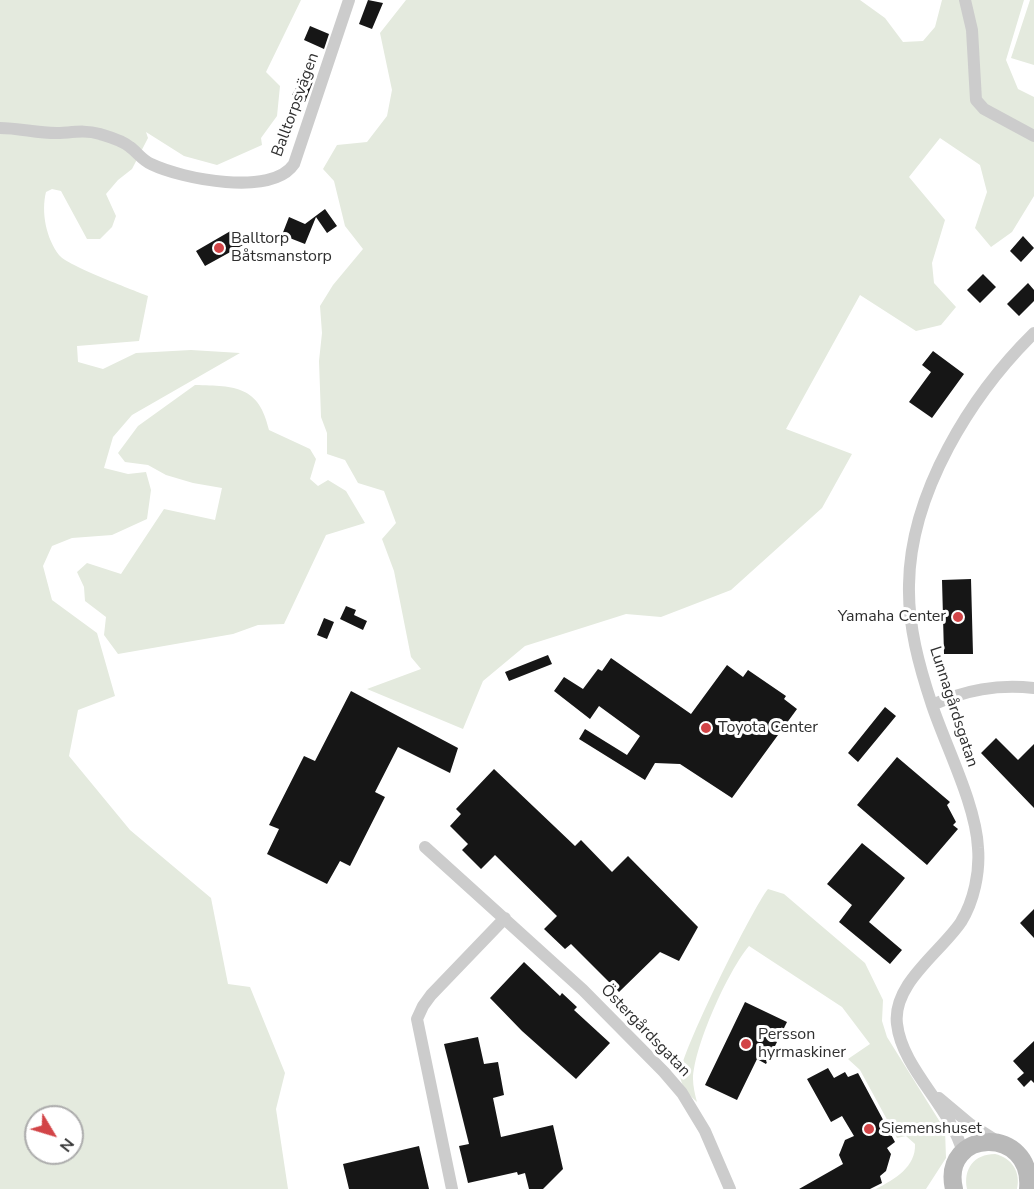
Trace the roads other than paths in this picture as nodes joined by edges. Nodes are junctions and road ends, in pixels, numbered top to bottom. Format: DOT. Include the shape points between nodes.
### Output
graph roads {
  1 [pos="349,0"];
  2 [pos="965,0"];
  3 [pos="0,128"];
  4 [pos="1034,136"];
  5 [pos="1034,333"];
  6 [pos="1034,688"];
  7 [pos="932,705"];
  8 [pos="425,847"];
  9 [pos="505,918"];
  10 [pos="932,1091"];
  11 [pos="998,1141"];
  12 [pos="1026,1152"];
  13 [pos="963,1153"];
  14 [pos="1030,1187"];
  15 [pos="452,1189"];
  16 [pos="730,1189"];
  17 [pos="954,1189"];
  1 -- 3 [label="street, Balltorpsvägen" via="294,164 280,177 228,182 190,177 153,165 131,147 99,134"];
  2 -- 4 [label="street" via="972,30 976,100 984,109"];
  5 -- 7 [label="street, Lunnagårdsgatan" via="985,388 964,419 920,520 911,562 909,606 912,634"];
  6 -- 7 [label="street" via="994,686"];
  7 -- 10 [label="street, Lunnagårdsgatan" via="971,815 978,857 971,900 962,921 912,981 896,1015 900,1038"];
  8 -- 9 [label="street, Östergårdsgatan"];
  9 -- 15 [label="street" via="431,995 417,1019"];
  9 -- 16 [label="street, Östergårdsgatan" via="583,990 682,1093 705,1131"];
  10 -- 11 [label="street, Lunnagårdsgatan" via="970,1124"];
  10 -- 13 [label="street, Lunnagårdsgatan"];
  11 -- 12 [label="main road"];
  11 -- 13 [label="main road" via="976,1144"];
  12 -- 14 [label="main road"];
  13 -- 17 [label="main road" via="955,1167"];
}
